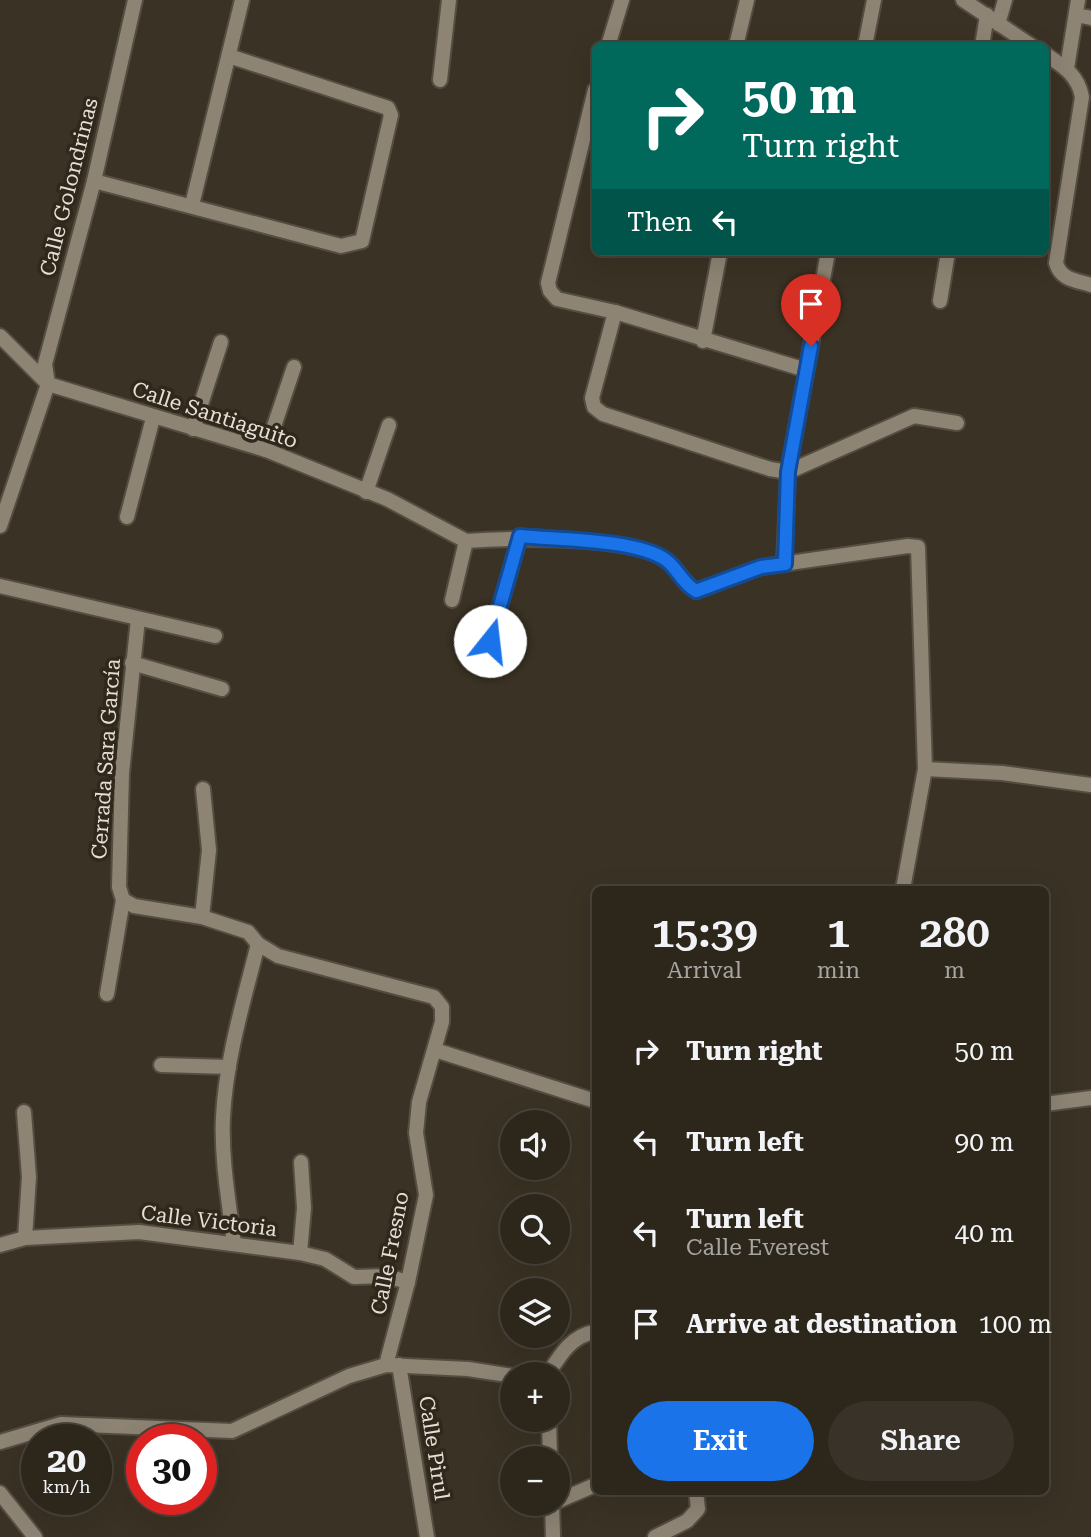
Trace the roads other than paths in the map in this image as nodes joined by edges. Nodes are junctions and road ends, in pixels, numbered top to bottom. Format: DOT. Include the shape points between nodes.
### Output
graph roads {
  1 [pos="135,0"];
  2 [pos="242,0"];
  3 [pos="449,0"];
  4 [pos="622,0"];
  5 [pos="747,0"];
  6 [pos="874,0"];
  7 [pos="963,0"];
  8 [pos="1004,0"];
  9 [pos="1082,11"];
  10 [pos="993,19"];
  11 [pos="609,42"];
  12 [pos="737,42"];
  13 [pos="867,42"];
  14 [pos="984,42"];
  15 [pos="1026,42"];
  16 [pos="229,56"];
  17 [pos="1049,57"];
  18 [pos="1067,68"];
  19 [pos="440,80"];
  20 [pos="592,102"];
  21 [pos="94,181"];
  22 [pos="192,205"];
  23 [pos="719,256"];
  24 [pos="827,256"];
  25 [pos="947,256"];
  26 [pos="1091,285"];
  27 [pos="940,301"];
  28 [pos="615,312"];
  29 [pos="0,337"];
  30 [pos="703,341"];
  31 [pos="220,342"];
  32 [pos="294,367"];
  33 [pos="806,370"];
  34 [pos="48,384"];
  35 [pos="153,418"];
  36 [pos="957,423"];
  37 [pos="389,425"];
  38 [pos="193,429"];
  39 [pos="266,450"];
  40 [pos="788,472"];
  41 [pos="366,492"];
  42 [pos="127,517"];
  43 [pos="0,526"];
  44 [pos="520,536"];
  45 [pos="466,541"];
  46 [pos="785,564"];
  47 [pos="0,586"];
  48 [pos="452,600"];
  49 [pos="138,620"];
  50 [pos="215,636"];
  51 [pos="490,641"];
  52 [pos="132,663"];
  53 [pos="222,689"];
  54 [pos="925,769"];
  55 [pos="1091,785"];
  56 [pos="203,789"];
  57 [pos="904,886"];
  58 [pos="123,900"];
  59 [pos="202,917"];
  60 [pos="258,944"];
  61 [pos="107,994"];
  62 [pos="435,1050"];
  63 [pos="161,1065"];
  64 [pos="229,1068"];
  65 [pos="1091,1098"];
  66 [pos="592,1100"];
  67 [pos="1049,1103"];
  68 [pos="24,1112"];
  69 [pos="301,1162"];
  70 [pos="25,1238"];
  71 [pos="234,1244"];
  72 [pos="0,1245"];
  73 [pos="300,1253"];
  74 [pos="408,1282"];
  75 [pos="592,1332"];
  76 [pos="557,1362"];
  77 [pos="393,1365"];
  78 [pos="500,1375"];
  79 [pos="0,1442"];
  80 [pos="592,1486"];
  81 [pos="0,1493"];
  82 [pos="696,1495"];
  83 [pos="570,1496"];
  84 [pos="554,1516"];
  85 [pos="36,1537"];
  86 [pos="427,1537"];
  87 [pos="553,1537"];
  88 [pos="655,1537"];
  1 -- 21 [label="street, Calle Golondrinas"];
  2 -- 16 [label="street"];
  3 -- 19 [label="street"];
  4 -- 11 [label="street"];
  5 -- 12 [label="street"];
  6 -- 13 [label="street"];
  7 -- 10 [label="street"];
  8 -- 10 [label="street"];
  9 -- 18 [label="street"];
  10 -- 14 [label="street"];
  10 -- 15 [label="street"];
  16 -- 22 [label="street"];
  16 -- 22 [label="street" via="388,108 391,115 362,241 341,246"];
  17 -- 18 [label="street"];
  18 -- 26 [label="street" via="1080,83 1082,97 1056,263 1059,273"];
  20 -- 28 [label="street" via="548,283 557,299"];
  21 -- 22 [label="street"];
  21 -- 34 [label="street, Calle Golondrinas" via="45,364"];
  23 -- 30 [label="street"];
  24 -- 33 [label="street"];
  25 -- 27 [label="street"];
  28 -- 30 [label="street"];
  28 -- 40 [label="street" via="592,398 594,407 603,414"];
  29 -- 34 [label="street, Calle Santiaguito"];
  30 -- 33 [label="street"];
  31 -- 38 [label="street"];
  32 -- 39 [label="street"];
  33 -- 40 [label="street"];
  34 -- 35 [label="street, Calle Santiaguito"];
  34 -- 43 [label="street, Calle Golondrinas"];
  35 -- 38 [label="street, Calle Santiaguito"];
  35 -- 42 [label="street"];
  36 -- 40 [label="street" via="914,416"];
  37 -- 41 [label="street"];
  38 -- 39 [label="street, Calle Santiaguito"];
  39 -- 41 [label="street, Calle Santiaguito"];
  40 -- 46 [label="street"];
  41 -- 45 [label="street, Calle Santiaguito"];
  44 -- 45 [label="street"];
  44 -- 46 [label="street" via="594,542 650,553 667,561 684,584 696,591 761,567"];
  44 -- 51 [label="street"];
  45 -- 48 [label="street"];
  46 -- 54 [label="street" via="918,547"];
  47 -- 49 [label="street"];
  49 -- 50 [label="street"];
  49 -- 52 [label="street, Cerrada Sara García"];
  52 -- 53 [label="street"];
  52 -- 58 [label="street, Cerrada Sara García" via="122,773 119,887"];
  54 -- 55 [label="street"];
  54 -- 57 [label="street"];
  56 -- 59 [label="street" via="209,850"];
  58 -- 59 [label="street, Calle Fresno"];
  58 -- 61 [label="street, Cerrada Sara García"];
  59 -- 60 [label="street, Calle Fresno" via="248,932"];
  60 -- 62 [label="street, Calle Fresno" via="278,956 434,997 442,1007"];
  60 -- 64 [label="street"];
  62 -- 66 [label="street"];
  62 -- 74 [label="street, Calle Fresno" via="419,1102 416,1133 426,1195"];
  63 -- 64 [label="street"];
  64 -- 71 [label="street" via="224,1142"];
  65 -- 67 [label="street"];
  68 -- 70 [label="street" via="29,1177"];
  69 -- 73 [label="street" via="304,1208"];
  70 -- 71 [label="street, Calle Victoria" via="139,1232"];
  70 -- 72 [label="street, Calle Victoria"];
  71 -- 73 [label="street, Calle Victoria"];
  73 -- 74 [label="street, Calle Victoria" via="325,1259 355,1277 386,1276"];
  74 -- 77 [label="street, Calle Fresno"];
  75 -- 76 [label="street" via="572,1341"];
  77 -- 78 [label="street"];
  77 -- 79 [label="street" via="349,1376 232,1431 61,1424"];
  77 -- 86 [label="street, Calle Pirul"];
  80 -- 83 [label="street"];
  81 -- 85 [label="street"];
  82 -- 88 [label="street" via="698,1509 687,1521"];
  84 -- 87 [label="street"];
}
